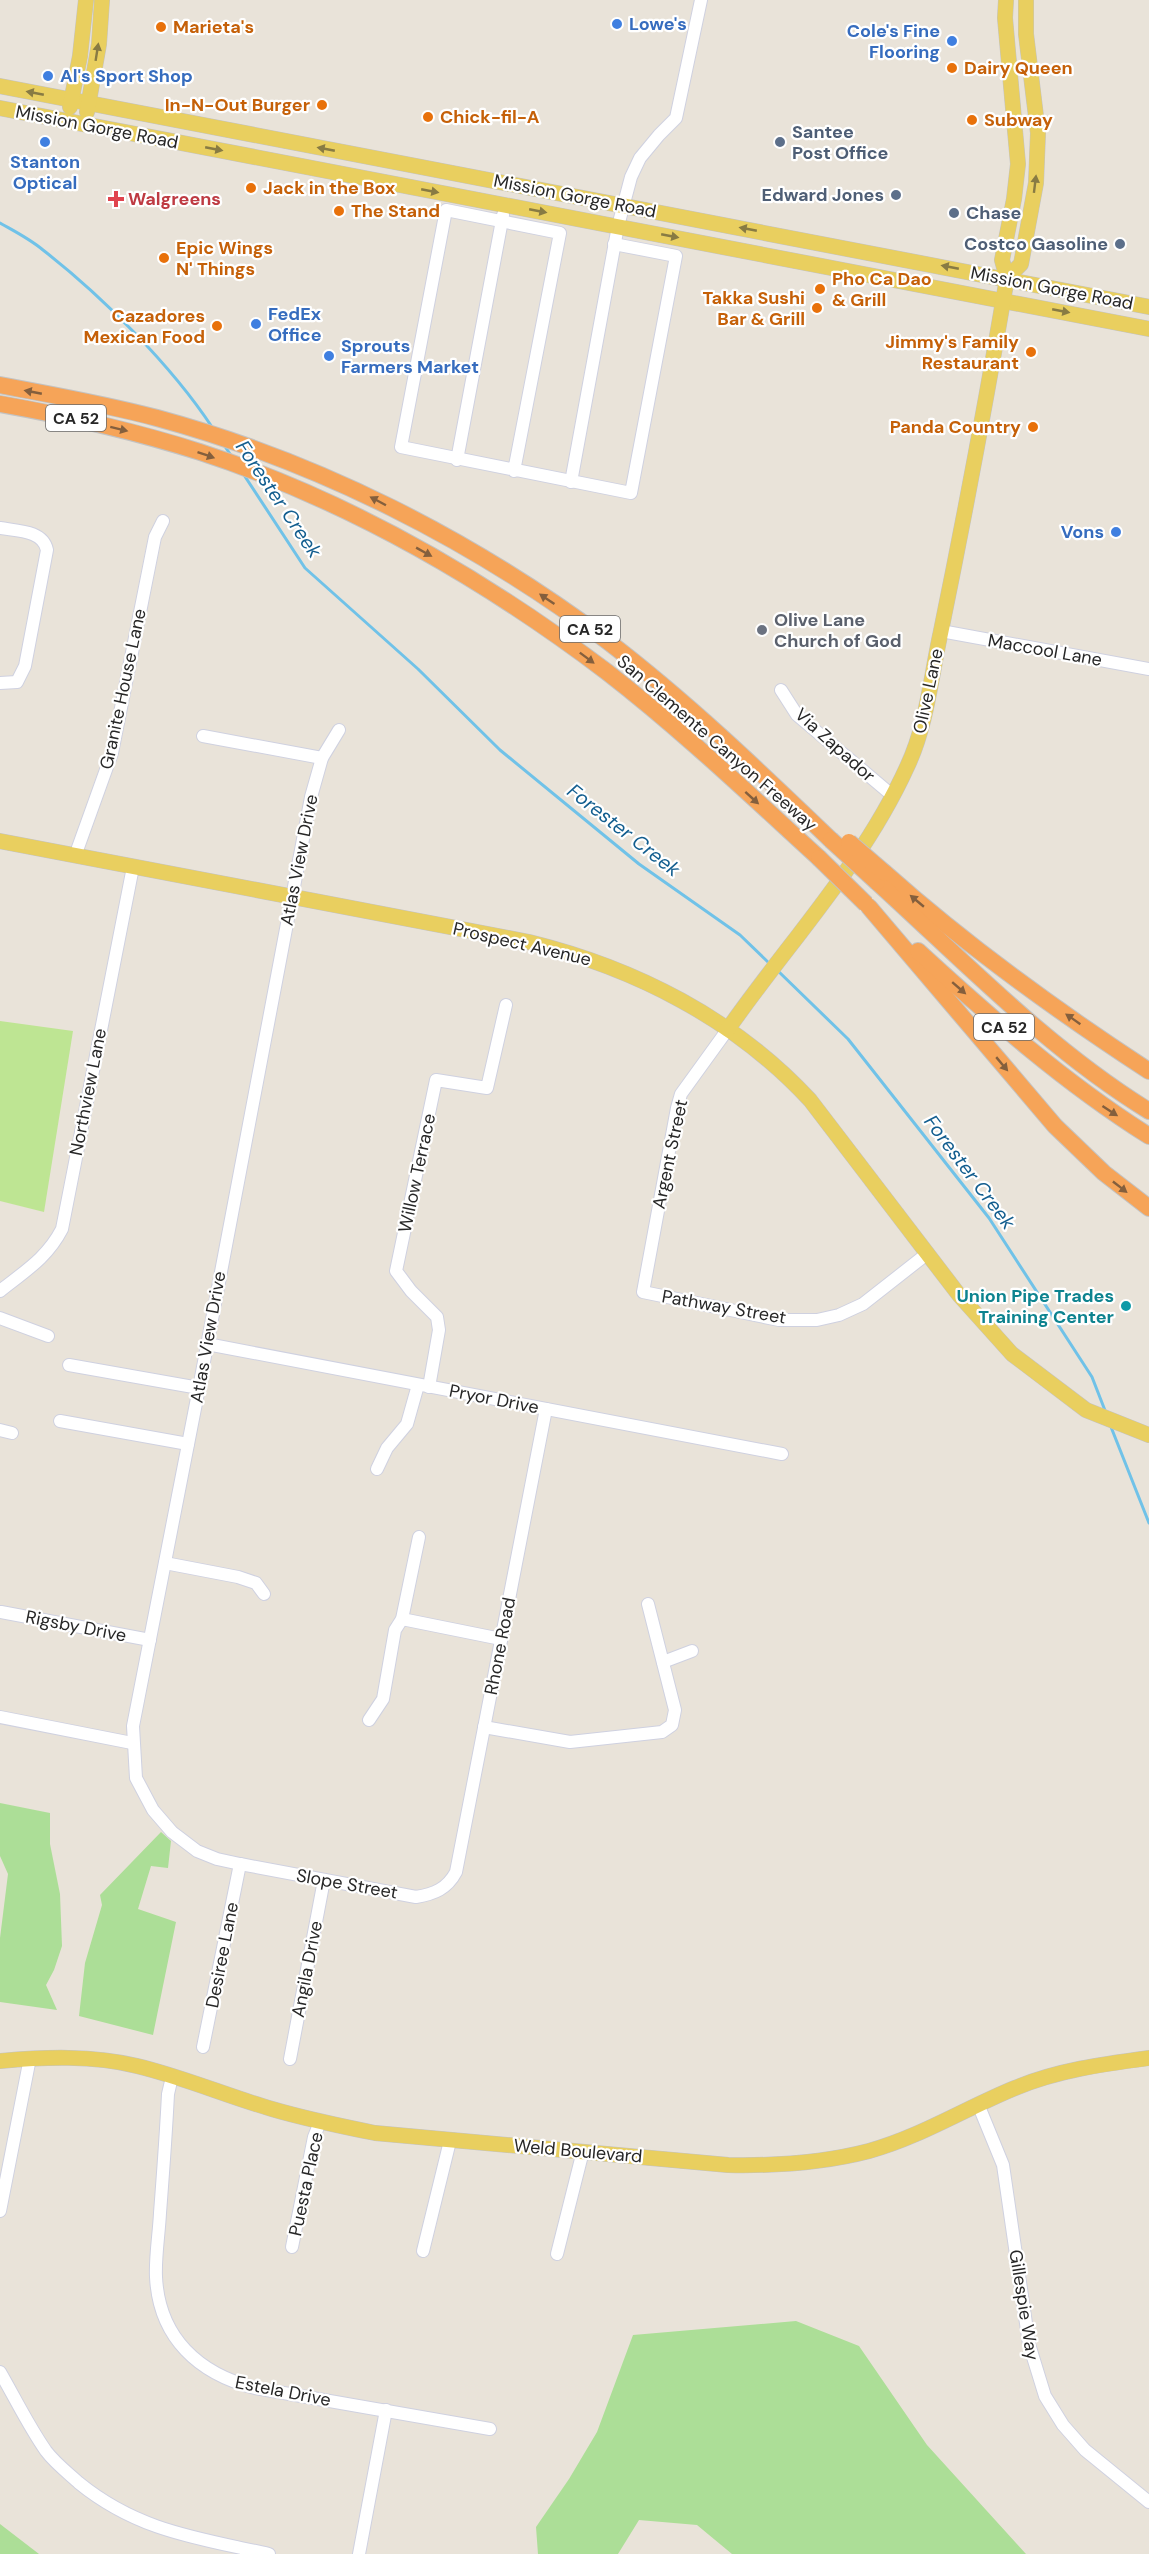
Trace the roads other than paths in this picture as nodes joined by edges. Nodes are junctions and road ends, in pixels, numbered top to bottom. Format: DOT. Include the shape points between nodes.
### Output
graph roads {
  1 [pos="86,0"];
  2 [pos="102,0"];
  3 [pos="701,0"];
  4 [pos="1007,0"];
  5 [pos="1026,0"];
  6 [pos="1012,81"];
  7 [pos="0,86"];
  8 [pos="1033,88"];
  9 [pos="70,100"];
  10 [pos="89,103"];
  11 [pos="0,108"];
  12 [pos="78,123"];
  13 [pos="1037,152"];
  14 [pos="505,205"];
  15 [pos="625,205"];
  16 [pos="501,221"];
  17 [pos="618,226"];
  18 [pos="614,244"];
  19 [pos="1007,278"];
  20 [pos="1003,300"];
  21 [pos="1149,307"];
  22 [pos="1146,325"];
  23 [pos="0,385"];
  24 [pos="0,404"];
  25 [pos="457,460"];
  26 [pos="514,471"];
  27 [pos="571,482"];
  28 [pos="163,521"];
  29 [pos="0,528"];
  30 [pos="941,631"];
  31 [pos="1149,669"];
  32 [pos="0,683"];
  33 [pos="782,690"];
  34 [pos="339,730"];
  35 [pos="203,736"];
  36 [pos="322,758"];
  37 [pos="893,796"];
  38 [pos="0,842"];
  39 [pos="75,856"];
  40 [pos="133,867"];
  41 [pos="881,877"];
  42 [pos="291,898"];
  43 [pos="867,905"];
  44 [pos="996,991"];
  45 [pos="506,1005"];
  46 [pos="728,1029"];
  47 [pos="1149,1071"];
  48 [pos="1149,1097"];
  49 [pos="1149,1111"];
  50 [pos="1149,1136"];
  51 [pos="1149,1208"];
  52 [pos="928,1253"];
  53 [pos="0,1291"];
  54 [pos="643,1292"];
  55 [pos="0,1318"];
  56 [pos="48,1336"];
  57 [pos="207,1344"];
  58 [pos="69,1365"];
  59 [pos="424,1386"];
  60 [pos="199,1388"];
  61 [pos="546,1409"];
  62 [pos="60,1421"];
  63 [pos="1144,1434"];
  64 [pos="188,1444"];
  65 [pos="782,1454"];
  66 [pos="377,1469"];
  67 [pos="419,1537"];
  68 [pos="165,1563"];
  69 [pos="264,1594"];
  70 [pos="648,1604"];
  71 [pos="1,1612"];
  72 [pos="402,1619"];
  73 [pos="501,1639"];
  74 [pos="150,1640"];
  75 [pos="692,1651"];
  76 [pos="663,1662"];
  77 [pos="0,1716"];
  78 [pos="369,1720"];
  79 [pos="484,1727"];
  80 [pos="132,1743"];
  81 [pos="240,1864"];
  82 [pos="324,1880"];
  83 [pos="450,1882"];
  84 [pos="203,2047"];
  85 [pos="30,2058"];
  86 [pos="1149,2058"];
  87 [pos="290,2059"];
  88 [pos="0,2061"];
  89 [pos="172,2077"];
  90 [pos="978,2104"];
  91 [pos="320,2122"];
  92 [pos="450,2141"];
  93 [pos="583,2151"];
  94 [pos="0,2211"];
  95 [pos="292,2247"];
  96 [pos="423,2251"];
  97 [pos="557,2254"];
  98 [pos="0,2372"];
  99 [pos="387,2410"];
  100 [pos="490,2429"];
  101 [pos="1149,2502"];
  102 [pos="269,2554"];
  103 [pos="359,2554"];
  1 -- 9 [label="main road"];
  10 -- 2 [label="main road, one-way"];
  3 -- 15 [label="street" via="676,118 640,158"];
  4 -- 6 [label="main road" via="1005,18"];
  4 -- 8 [label="main road" via="1023,79"];
  5 -- 8 [label="main road"];
  6 -- 13 [label="main road" via="1024,92"];
  6 -- 19 [label="main road" via="1018,164 1002,260"];
  9 -- 7 [label="main road, Mission Gorge Road, one-way"];
  8 -- 13 [label="main road"];
  9 -- 10 [label="main road, Mission Gorge Road"];
  9 -- 12 [label="main road"];
  10 -- 12 [label="main road"];
  15 -- 10 [label="main road, Mission Gorge Road, one-way"];
  11 -- 12 [label="main road, Mission Gorge Road"];
  12 -- 14 [label="main road, Mission Gorge Road, one-way"];
  19 -- 13 [label="main road, one-way" via="1021,264 1036,183"];
  14 -- 16 [label="street"];
  14 -- 17 [label="main road, Mission Gorge Road, one-way"];
  15 -- 17 [label="street"];
  19 -- 15 [label="main road, Mission Gorge Road, one-way"];
  16 -- 25 [label="street"];
  16 -- 25 [label="street" via="446,210 401,447"];
  16 -- 26 [label="street" via="560,232"];
  17 -- 18 [label="street"];
  17 -- 20 [label="main road, Mission Gorge Road, one-way"];
  18 -- 27 [label="street"];
  18 -- 27 [label="street" via="676,255 631,493"];
  19 -- 20 [label="main road, Olive Lane"];
  19 -- 21 [label="main road, Mission Gorge Road"];
  20 -- 22 [label="main road, Mission Gorge Road, one-way"];
  20 -- 30 [label="main road, Olive Lane"];
  41 -- 23 [label="highway, San Clemente Canyon Freeway / CA 52, one-way, bridge" via="653,677 606,640 456,542 310,471 199,432 131,412"];
  24 -- 43 [label="highway, San Clemente Canyon Freeway / CA 52, one-way, bridge" via="151,437 266,476 335,505 462,574 570,645 664,718"];
  25 -- 26 [label="street"];
  26 -- 27 [label="street"];
  28 -- 39 [label="street, Granite House Lane" via="154,537 112,753"];
  29 -- 32 [label="street" via="38,536 47,550 25,666 16,682"];
  30 -- 31 [label="street, Maccool Lane"];
  30 -- 37 [label="main road, Olive Lane" via="918,737"];
  33 -- 37 [label="street, Via Zapador" via="798,715"];
  34 -- 36 [label="street"];
  35 -- 36 [label="street"];
  36 -- 42 [label="street, Atlas View Drive"];
  37 -- 46 [label="main road, Olive Lane" via="801,933"];
  38 -- 39 [label="main road, Prospect Avenue"];
  39 -- 40 [label="main road, Prospect Avenue"];
  40 -- 42 [label="main road, Prospect Avenue"];
  40 -- 53 [label="street, Northview Lane" via="62,1229 52,1248"];
  41 -- 44 [label="highway, San Clemente Canyon Freeway / CA 52"];
  47 -- 41 [label="highway, one-way" via="994,963"];
  42 -- 46 [label="main road, Prospect Avenue" via="513,938 577,954 652,984"];
  42 -- 57 [label="street, Atlas View Drive"];
  43 -- 50 [label="highway, San Clemente Canyon Freeway / CA 52, one-way" via="1062,1076"];
  43 -- 51 [label="highway, one-way" via="1055,1126 1104,1173"];
  44 -- 48 [label="highway"];
  44 -- 49 [label="highway, San Clemente Canyon Freeway / CA 52" via="1077,1061"];
  45 -- 59 [label="street, Willow Terrace" via="488,1088 436,1080 396,1271 437,1317 439,1330"];
  46 -- 52 [label="main road, Prospect Avenue" via="810,1100"];
  46 -- 54 [label="street, Argent Street" via="681,1094"];
  52 -- 54 [label="street, Pathway Street" via="863,1304 817,1320 779,1320"];
  52 -- 63 [label="main road, Prospect Avenue" via="959,1295 1012,1354 1094,1413"];
  55 -- 56 [label="street"];
  57 -- 59 [label="street, Pryor Drive"];
  57 -- 60 [label="street, Atlas View Drive"];
  58 -- 60 [label="street"];
  59 -- 61 [label="street, Pryor Drive"];
  59 -- 66 [label="street" via="407,1424 387,1448"];
  60 -- 64 [label="street, Atlas View Drive"];
  61 -- 65 [label="street, Pryor Drive"];
  61 -- 73 [label="street, Rhone Road"];
  62 -- 64 [label="street"];
  64 -- 68 [label="street, Atlas View Drive"];
  67 -- 72 [label="street"];
  68 -- 69 [label="street" via="256,1582"];
  68 -- 74 [label="street, Atlas View Drive"];
  70 -- 76 [label="street"];
  71 -- 74 [label="street, Rigsby Drive"];
  72 -- 73 [label="street"];
  72 -- 78 [label="street" via="395,1630 383,1699"];
  73 -- 79 [label="street, Rhone Road"];
  74 -- 80 [label="street, Atlas View Drive"];
  75 -- 76 [label="street"];
  76 -- 79 [label="street" via="675,1710 672,1725 662,1732 570,1742"];
  77 -- 80 [label="street"];
  79 -- 83 [label="street, Rhone Road" via="456,1872"];
  80 -- 81 [label="street, Atlas View Drive" via="136,1778 153,1810 171,1832 197,1851"];
  81 -- 82 [label="street, Slope Street"];
  81 -- 84 [label="street, Desiree Lane"];
  82 -- 83 [label="street, Slope Street" via="416,1897 434,1894"];
  82 -- 87 [label="street, Angila Drive"];
  85 -- 88 [label="main road, Weld Boulevard"];
  85 -- 89 [label="main road, Weld Boulevard" via="101,2060"];
  85 -- 94 [label="street"];
  86 -- 90 [label="main road, Weld Boulevard" via="1056,2074"];
  89 -- 91 [label="main road, Weld Boulevard"];
  89 -- 99 [label="street, Estela Drive" via="156,2276 163,2314 175,2337 201,2365 234,2383"];
  90 -- 93 [label="main road, Weld Boulevard" via="912,2136 869,2151 818,2161 728,2165"];
  90 -- 101 [label="street, Gillespie Way" via="1003,2165 1029,2344 1045,2396 1085,2450"];
  91 -- 92 [label="main road, Weld Boulevard"];
  91 -- 95 [label="street, Puesta Place"];
  92 -- 93 [label="main road, Weld Boulevard"];
  92 -- 96 [label="street"];
  93 -- 97 [label="street"];
  98 -- 102 [label="street" via="47,2451 102,2499 171,2533"];
  99 -- 100 [label="street, Estela Drive"];
  99 -- 103 [label="street"];
}
